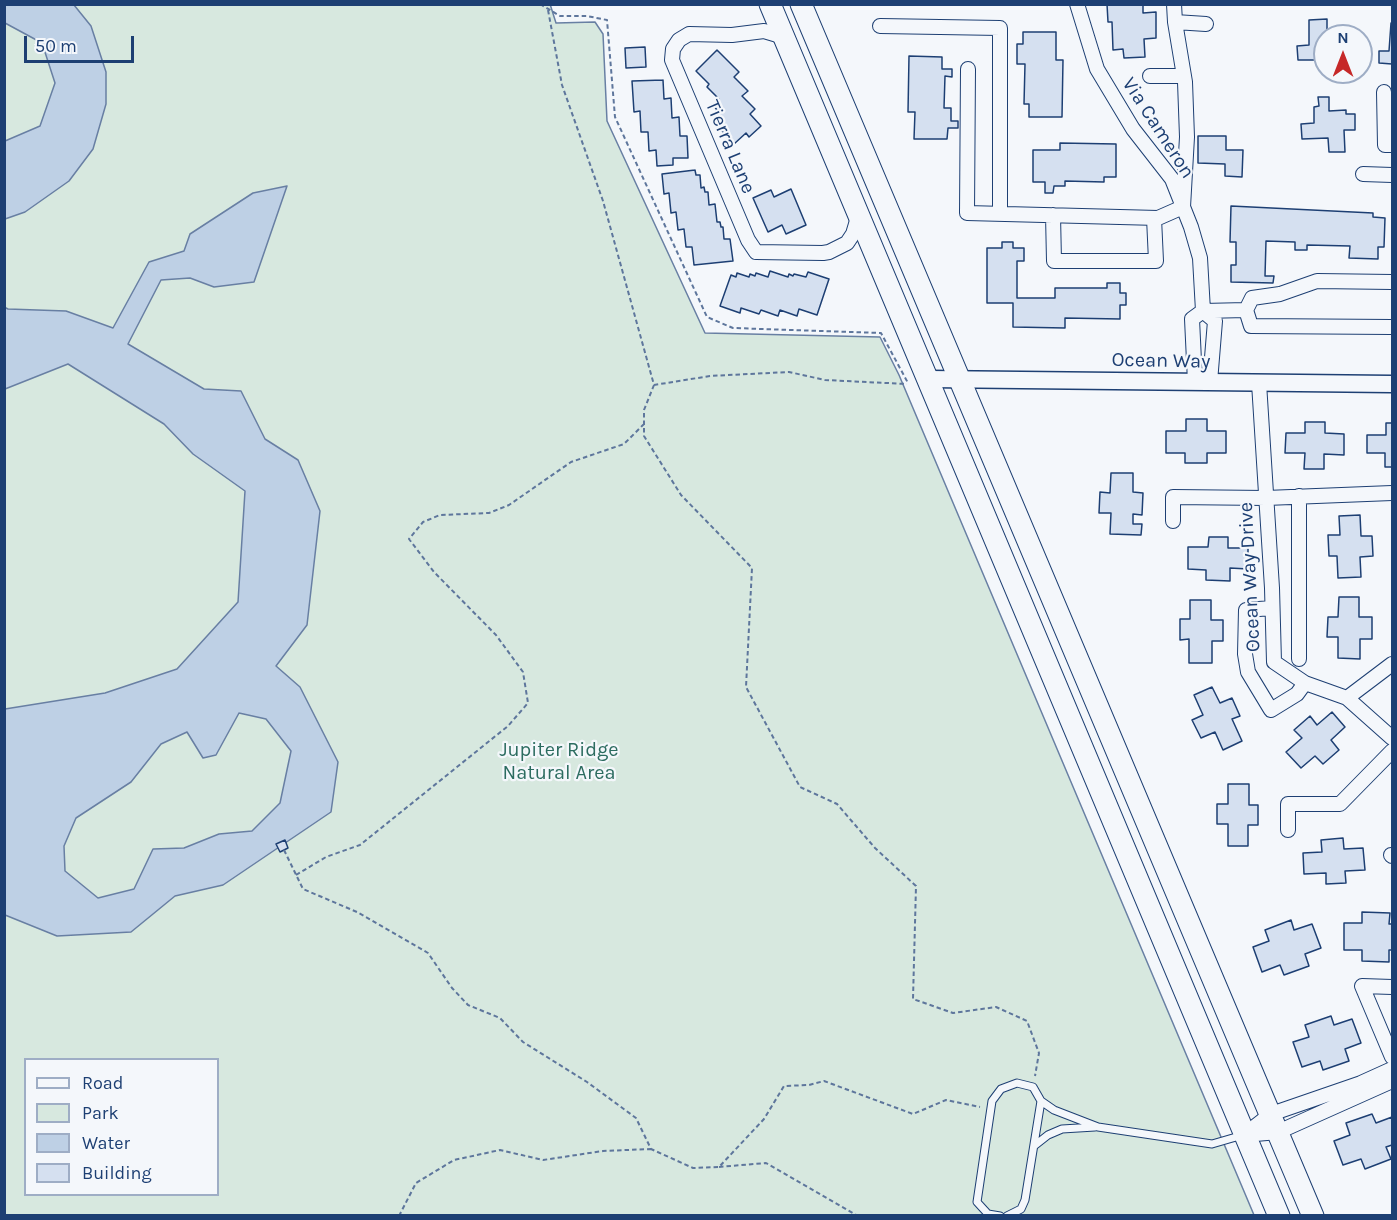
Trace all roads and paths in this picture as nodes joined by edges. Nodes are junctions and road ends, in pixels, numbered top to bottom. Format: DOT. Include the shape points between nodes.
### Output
graph roads {
  1 [pos="540,4"];
  2 [pos="770,4"];
  3 [pos="801,4"];
  4 [pos="1077,4"];
  5 [pos="1174,4"];
  6 [pos="548,10"];
  7 [pos="1174,22"];
  8 [pos="1206,24"];
  9 [pos="880,26"];
  10 [pos="784,37"];
  11 [pos="968,69"];
  12 [pos="1150,76"];
  13 [pos="1184,76"];
  14 [pos="1384,92"];
  15 [pos="1392,145"];
  16 [pos="1363,174"];
  17 [pos="1392,175"];
  18 [pos="1183,207"];
  19 [pos="859,214"];
  20 [pos="1000,214"];
  21 [pos="1053,215"];
  22 [pos="1154,218"];
  23 [pos="1392,282"];
  24 [pos="1246,310"];
  25 [pos="1203,311"];
  26 [pos="1392,327"];
  27 [pos="922,379"];
  28 [pos="960,379"];
  29 [pos="1203,382"];
  30 [pos="1259,383"];
  31 [pos="907,384"];
  32 [pos="1392,384"];
  33 [pos="654,385"];
  34 [pos="644,424"];
  35 [pos="1392,493"];
  36 [pos="1299,496"];
  37 [pos="1266,498"];
  38 [pos="1173,521"];
  39 [pos="1272,608"];
  40 [pos="1299,659"];
  41 [pos="1392,664"];
  42 [pos="1305,683"];
  43 [pos="1347,698"];
  44 [pos="1392,738"];
  45 [pos="1392,751"];
  46 [pos="1288,830"];
  47 [pos="284,850"];
  48 [pos="296,874"];
  49 [pos="1392,987"];
  50 [pos="1392,1057"];
  51 [pos="1392,1069"];
  52 [pos="1392,1081"];
  53 [pos="1033,1087"];
  54 [pos="1041,1101"];
  55 [pos="991,1110"];
  56 [pos="1274,1123"];
  57 [pos="1098,1127"];
  58 [pos="1245,1135"];
  59 [pos="1034,1146"];
  60 [pos="651,1149"];
  61 [pos="719,1167"];
  62 [pos="399,1215"];
  63 [pos="858,1215"];
  64 [pos="1000,1215"];
  65 [pos="1007,1215"];
  66 [pos="1279,1215"];
  67 [pos="1313,1215"];
  1 -- 6 [label="path"];
  2 -- 10 [label="main road"];
  3 -- 28 [label="main road"];
  4 -- 18 [label="street, Via Cameron" via="1096,69 1133,129 1172,179"];
  5 -- 7 [label="street"];
  6 -- 31 [label="path" via="560,16 587,15 607,20 615,117 707,317 733,328 881,333"];
  6 -- 33 [label="path" via="561,85 603,201"];
  7 -- 8 [label="street"];
  7 -- 13 [label="street"];
  9 -- 20 [label="street" via="1000,28"];
  10 -- 19 [label="main road"];
  10 -- 19 [label="street, Tierra Lane" via="764,31 689,34 672,49 672,60 756,252 829,252 847,243 854,234"];
  11 -- 20 [label="street" via="967,213"];
  12 -- 13 [label="street"];
  13 -- 18 [label="street" via="1187,137"];
  14 -- 15 [label="street" via="1385,145"];
  16 -- 17 [label="street"];
  18 -- 22 [label="street"];
  18 -- 25 [label="street, Via Cameron" via="1200,258"];
  19 -- 27 [label="main road"];
  20 -- 21 [label="street"];
  21 -- 22 [label="street"];
  21 -- 22 [label="street" via="1054,261 1156,261"];
  23 -- 24 [label="street" via="1317,281 1280,294 1252,298"];
  24 -- 25 [label="street"];
  24 -- 26 [label="street" via="1251,326"];
  25 -- 29 [label="street, Via Cameron" via="1192,319"];
  25 -- 29 [label="street, Via Cameron" via="1215,321"];
  27 -- 28 [label="street, Ocean Way"];
  27 -- 31 [label="path"];
  27 -- 58 [label="main road"];
  28 -- 29 [label="street, Ocean Way"];
  28 -- 56 [label="main road"];
  29 -- 30 [label="street, Ocean Way"];
  30 -- 32 [label="street, Ocean Way"];
  30 -- 37 [label="street, Ocean Way Drive"];
  31 -- 33 [label="path" via="825,380 789,372 710,376"];
  33 -- 34 [label="path" via="644,410"];
  34 -- 48 [label="path" via="624,444 571,462 509,505 489,513 440,515 423,522 409,539 434,572 496,635 524,672 528,703 508,726 360,845 326,857"];
  34 -- 53 [label="path" via="645,436 681,495 752,568 746,687 800,787 837,804 875,848 916,886 913,999 953,1013 996,1007 1027,1021 1039,1053"];
  35 -- 36 [label="street"];
  36 -- 37 [label="street"];
  36 -- 40 [label="street"];
  37 -- 38 [label="street" via="1173,496"];
  37 -- 39 [label="street, Ocean Way Drive"];
  39 -- 42 [label="street, Ocean Way Drive" via="1274,662"];
  39 -- 42 [label="street" via="1246,610 1248,672 1271,710 1297,694"];
  41 -- 43 [label="street"];
  42 -- 43 [label="street, Ocean Way Drive"];
  43 -- 44 [label="street, Ocean Way Drive"];
  45 -- 46 [label="street" via="1340,804 1288,804"];
  47 -- 48 [label="path"];
  48 -- 60 [label="path" via="303,889 357,912 428,953 468,1005 500,1018 523,1042 636,1118"];
  49 -- 50 [label="street" via="1362,986"];
  51 -- 56 [label="street"];
  52 -- 56 [label="street"];
  53 -- 54 [label="lane"];
  53 -- 55 [label="lane" via="1017,1083 1001,1089"];
  54 -- 57 [label="lane"];
  54 -- 59 [label="lane"];
  55 -- 61 [label="path" via="946,1100 913,1114 824,1081 784,1086 764,1119"];
  55 -- 64 [label="lane" via="977,1202 988,1214"];
  56 -- 58 [label="street"];
  56 -- 67 [label="main road"];
  57 -- 58 [label="lane" via="1212,1144"];
  57 -- 59 [label="lane" via="1062,1129"];
  58 -- 66 [label="main road"];
  59 -- 65 [label="lane" via="1025,1200 1021,1209"];
  60 -- 61 [label="path" via="693,1168"];
  60 -- 62 [label="path" via="543,1160 500,1150 454,1160 416,1183"];
  61 -- 63 [label="path" via="766,1163"];
}
